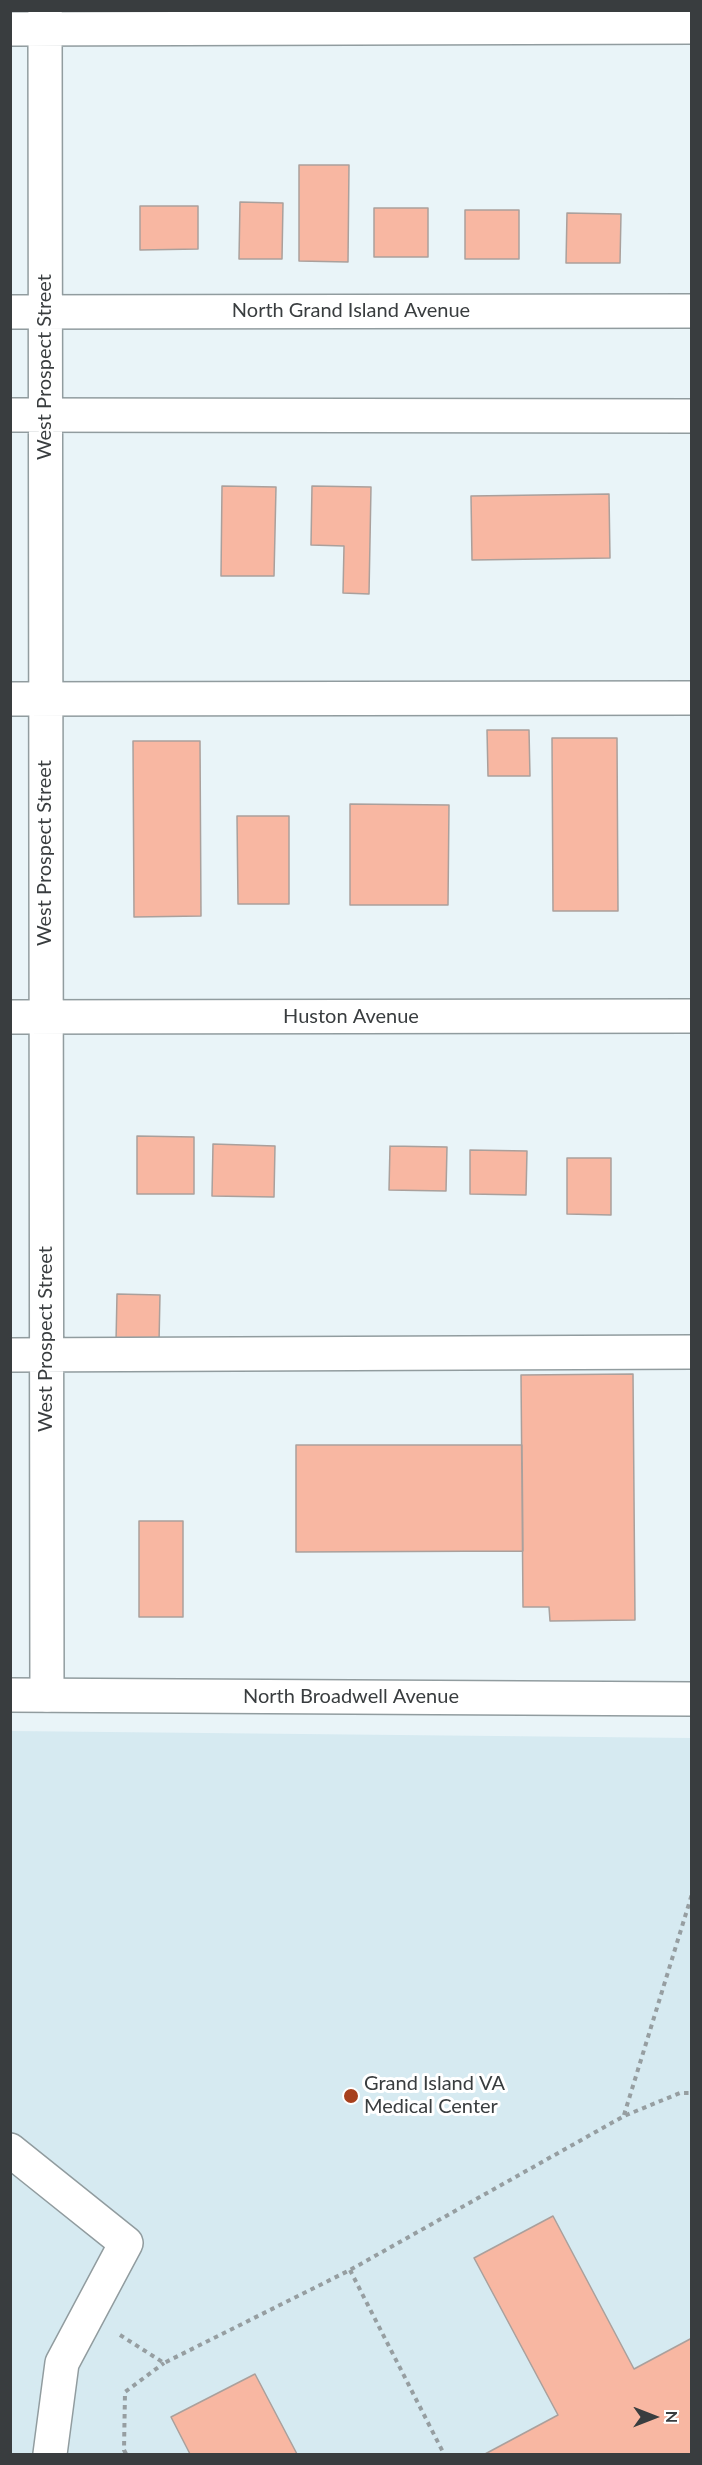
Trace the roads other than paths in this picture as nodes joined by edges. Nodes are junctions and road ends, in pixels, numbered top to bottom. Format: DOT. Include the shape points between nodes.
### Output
graph roads {
  1 [pos="45,20"];
  2 [pos="692,27"];
  3 [pos="10,29"];
  4 [pos="692,311"];
  5 [pos="10,312"];
  6 [pos="45,312"];
  7 [pos="10,416"];
  8 [pos="45,416"];
  9 [pos="692,416"];
  10 [pos="45,698"];
  11 [pos="692,698"];
  12 [pos="10,699"];
  13 [pos="692,1016"];
  14 [pos="10,1017"];
  15 [pos="46,1017"];
  16 [pos="692,1352"];
  17 [pos="10,1355"];
  18 [pos="46,1355"];
  19 [pos="10,1695"];
  20 [pos="47,1695"];
  21 [pos="692,1699"];
  22 [pos="10,2150"];
  23 [pos="50,2454"];
  1 -- 2 [label="street"];
  1 -- 3 [label="street"];
  1 -- 6 [label="street, West Prospect Street"];
  4 -- 6 [label="street, North Grand Island Avenue"];
  5 -- 6 [label="street, North Grand Island Avenue"];
  6 -- 8 [label="street, West Prospect Street"];
  7 -- 8 [label="street"];
  8 -- 9 [label="street"];
  8 -- 10 [label="street, West Prospect Street"];
  10 -- 11 [label="street"];
  10 -- 12 [label="street"];
  10 -- 15 [label="street, West Prospect Street"];
  13 -- 15 [label="street, Huston Avenue"];
  14 -- 15 [label="street, Huston Avenue"];
  15 -- 18 [label="street, West Prospect Street"];
  16 -- 18 [label="street"];
  17 -- 18 [label="street"];
  18 -- 20 [label="street, West Prospect Street"];
  19 -- 20 [label="street, North Broadwell Avenue"];
  20 -- 21 [label="street, North Broadwell Avenue"];
  22 -- 23 [label="street" via="126,2243 62,2363"];
}
